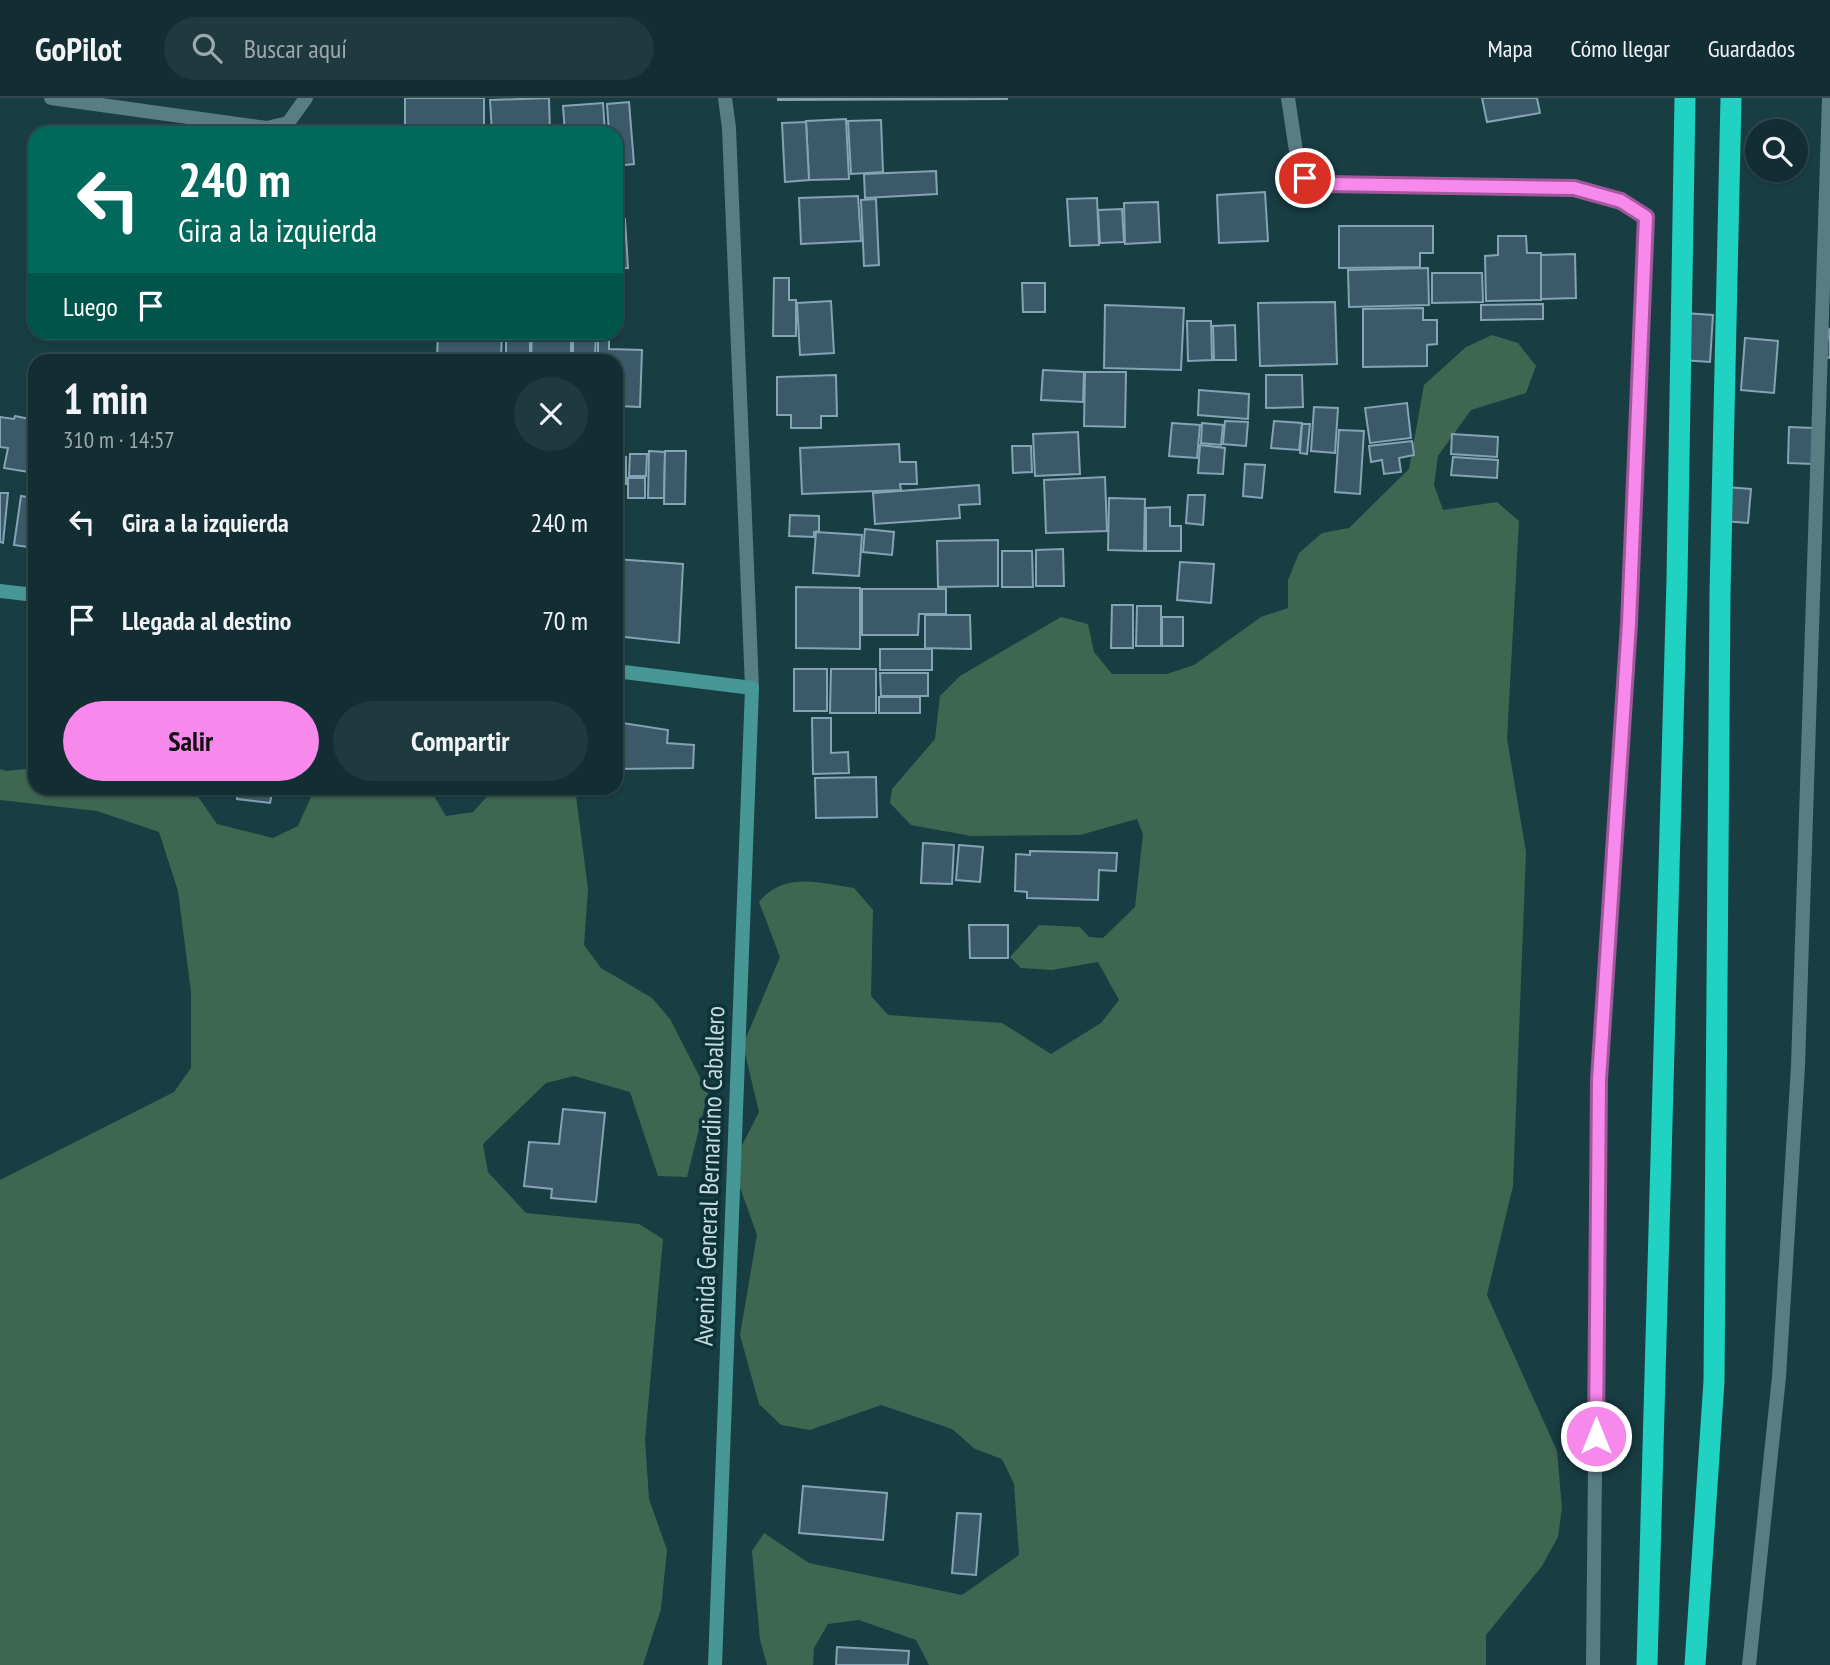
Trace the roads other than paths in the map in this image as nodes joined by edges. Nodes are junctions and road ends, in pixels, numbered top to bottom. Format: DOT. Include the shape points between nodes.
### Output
graph roads {
  1 [pos="51,98"];
  2 [pos="306,98"];
  3 [pos="725,98"];
  4 [pos="1288,98"];
  5 [pos="1685,98"];
  6 [pos="1731,98"];
  7 [pos="1829,98"];
  8 [pos="254,126"];
  9 [pos="276,126"];
  10 [pos="0,591"];
  11 [pos="28,594"];
  12 [pos="623,672"];
  13 [pos="752,688"];
  14 [pos="715,1665"];
  15 [pos="1593,1665"];
  16 [pos="1647,1665"];
  17 [pos="1695,1665"];
  18 [pos="1749,1665"];
  1 -- 8 [label="street"];
  2 -- 9 [label="street" via="288,123"];
  3 -- 13 [label="street"];
  4 -- 15 [label="street" via="1299,171 1312,183 1574,188 1621,201 1646,217 1629,623 1599,1080"];
  5 -- 16 [label="highway" via="1677,579"];
  6 -- 17 [label="highway" via="1720,594 1714,1381"];
  7 -- 18 [label="street" via="1798,1066 1779,1377"];
  10 -- 11 [label="street"];
  12 -- 13 [label="street"];
  13 -- 14 [label="street, Avenida General Bernardino Caballero"];
}
